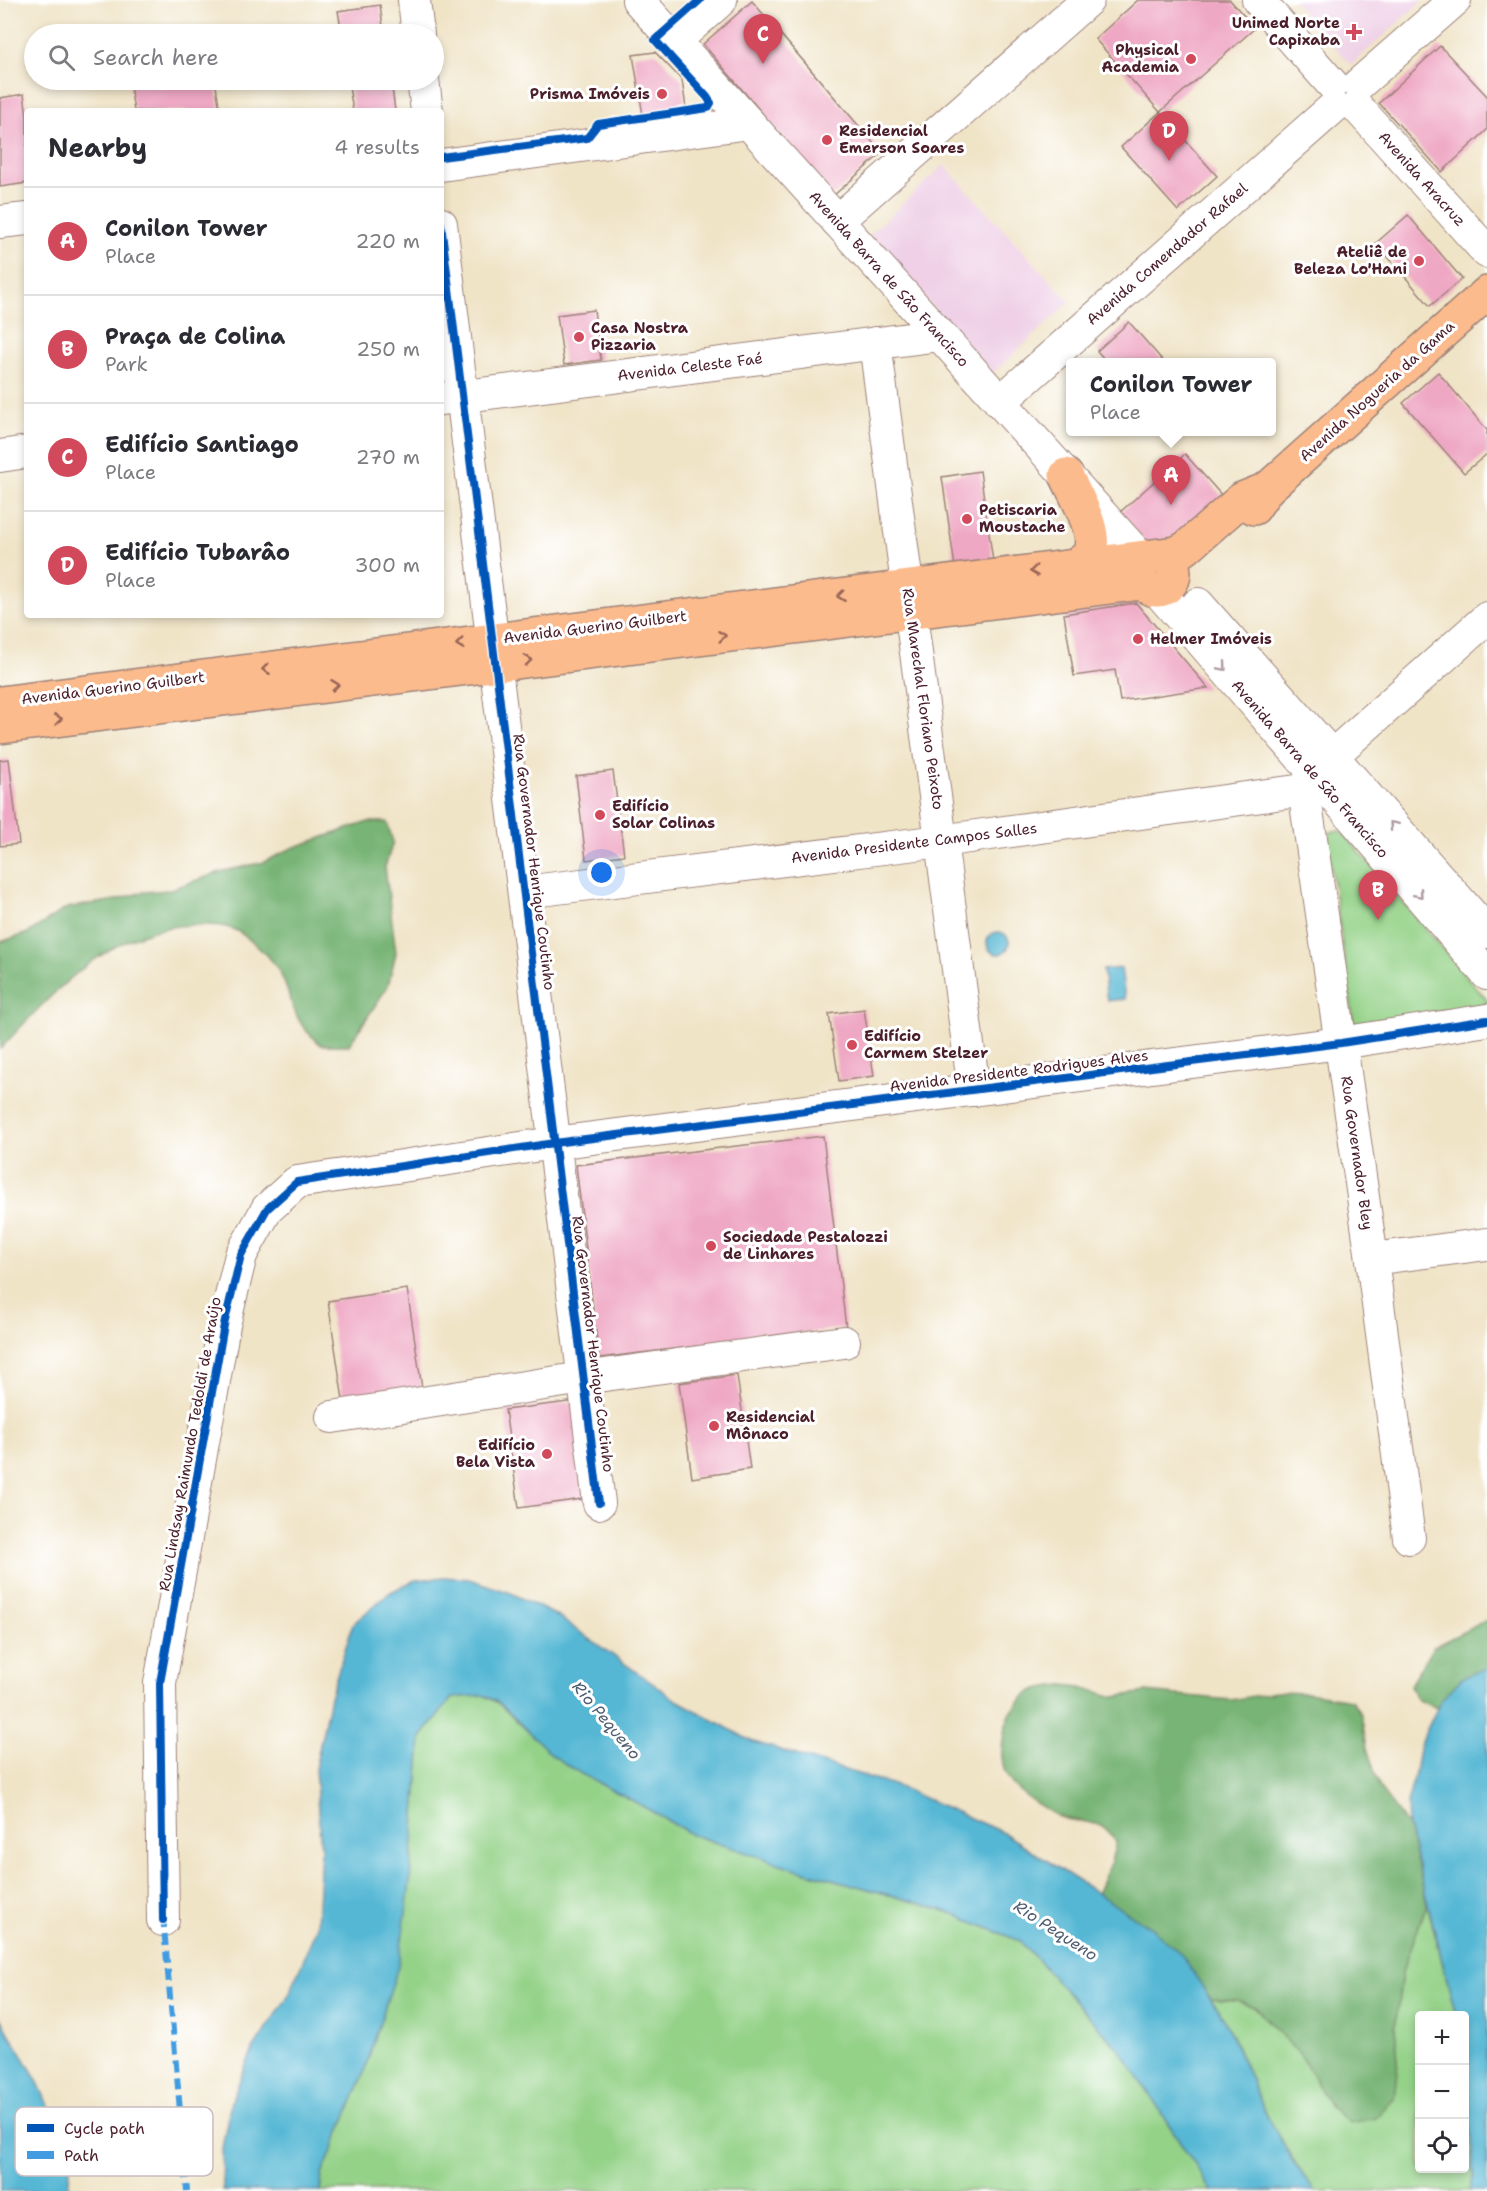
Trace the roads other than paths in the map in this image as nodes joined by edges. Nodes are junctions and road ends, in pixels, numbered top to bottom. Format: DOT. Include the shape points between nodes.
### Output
graph roads {
  1 [pos="414,0"];
  2 [pos="638,0"];
  3 [pos="722,0"];
  4 [pos="1088,0"];
  5 [pos="1258,0"];
  6 [pos="1455,0"];
  7 [pos="417,24"];
  8 [pos="675,41"];
  9 [pos="424,90"];
  10 [pos="1346,95"];
  11 [pos="427,108"];
  12 [pos="743,116"];
  13 [pos="444,149"];
  14 [pos="444,165"];
  15 [pos="24,202"];
  16 [pos="0,206"];
  17 [pos="24,219"];
  18 [pos="837,221"];
  19 [pos="0,222"];
  20 [pos="1487,252"];
  21 [pos="444,271"];
  22 [pos="1487,293"];
  23 [pos="940,335"];
  24 [pos="875,343"];
  25 [pos="452,398"];
  26 [pos="1000,402"];
  27 [pos="24,452"];
  28 [pos="0,456"];
  29 [pos="1066,475"];
  30 [pos="1075,566"];
  31 [pos="1154,573"];
  32 [pos="909,600"];
  33 [pos="1487,618"];
  34 [pos="494,652"];
  35 [pos="0,703"];
  36 [pos="0,727"];
  37 [pos="1316,773"];
  38 [pos="941,841"];
  39 [pos="524,892"];
  40 [pos="1483,951"];
  41 [pos="1487,1020"];
  42 [pos="1341,1043"];
  43 [pos="974,1090"];
  44 [pos="555,1143"];
  45 [pos="1487,1244"];
  46 [pos="1372,1259"];
  47 [pos="844,1342"];
  48 [pos="584,1378"];
  49 [pos="332,1417"];
  50 [pos="599,1503"];
  51 [pos="1409,1538"];
  52 [pos="163,1920"];
  1 -- 7 [label="street"];
  2 -- 8 [label="street, Avenida Barra de São Francisco"];
  3 -- 8 [label="street"];
  4 -- 18 [label="street"];
  5 -- 10 [label="street, Avenida Aracruz"];
  6 -- 10 [label="street, Avenida Comendador Rafael"];
  8 -- 12 [label="street, Avenida Barra de São Francisco"];
  9 -- 11 [label="street"];
  10 -- 20 [label="street, Avenida Aracruz"];
  10 -- 26 [label="street, Avenida Comendador Rafael"];
  12 -- 13 [label="street"];
  12 -- 14 [label="street"];
  12 -- 18 [label="street, Avenida Barra de São Francisco"];
  15 -- 16 [label="street"];
  17 -- 19 [label="street"];
  18 -- 23 [label="street, Avenida Barra de São Francisco"];
  21 -- 25 [label="street, Rua Governador Henrique Coutinho"];
  22 -- 31 [label="main road, Avenida Nogueria da Gama" via="1267,489 1242,499"];
  23 -- 24 [label="street, Avenida Celeste Faé"];
  23 -- 26 [label="street, Avenida Barra de São Francisco"];
  24 -- 25 [label="street, Avenida Celeste Faé"];
  24 -- 32 [label="street, Rua Marechal Floriano Peixoto"];
  25 -- 34 [label="street, Rua Governador Henrique Coutinho"];
  26 -- 29 [label="street, Avenida Barra de São Francisco"];
  27 -- 28 [label="street"];
  29 -- 30 [label="main road" via="1089,526 1092,543 1087,557"];
  29 -- 31 [label="street, Avenida Barra de São Francisco"];
  30 -- 31 [label="main road, Avenida Guerino Guilbert"];
  30 -- 32 [label="main road, Avenida Guerino Guilbert, one-way"];
  31 -- 32 [label="main road, Avenida Guerino Guilbert"];
  31 -- 37 [label="street, Avenida Barra de São Francisco"];
  32 -- 34 [label="main road, Avenida Guerino Guilbert"];
  32 -- 38 [label="street, Rua Marechal Floriano Peixoto"];
  33 -- 37 [label="street"];
  34 -- 35 [label="main road, Avenida Guerino Guilbert, one-way"];
  36 -- 34 [label="main road, Avenida Guerino Guilbert, one-way"];
  34 -- 39 [label="street, Rua Governador Henrique Coutinho"];
  37 -- 38 [label="street, Avenida Presidente Campos Salles"];
  37 -- 40 [label="street, Avenida Barra de São Francisco"];
  37 -- 42 [label="street, Rua Governador Bley"];
  38 -- 39 [label="street, Avenida Presidente Campos Salles"];
  38 -- 43 [label="street, Rua Marechal Floriano Peixoto"];
  39 -- 44 [label="street, Rua Governador Henrique Coutinho"];
  41 -- 42 [label="street, Avenida Presidente Rodrigues Alves"];
  42 -- 43 [label="street, Avenida Presidente Rodrigues Alves"];
  42 -- 46 [label="street, Rua Governador Bley"];
  43 -- 44 [label="street, Avenida Presidente Rodrigues Alves"];
  44 -- 48 [label="street, Rua Governador Henrique Coutinho"];
  44 -- 52 [label="street, Rua Lindsay Raimundo Tedoldi de Araújo" via="297,1182 267,1209 241,1255 224,1325 160,1683"];
  45 -- 46 [label="street"];
  46 -- 51 [label="street, Rua Governador Bley"];
  47 -- 48 [label="street"];
  48 -- 49 [label="street"];
  48 -- 50 [label="street, Rua Governador Henrique Coutinho"];
}
